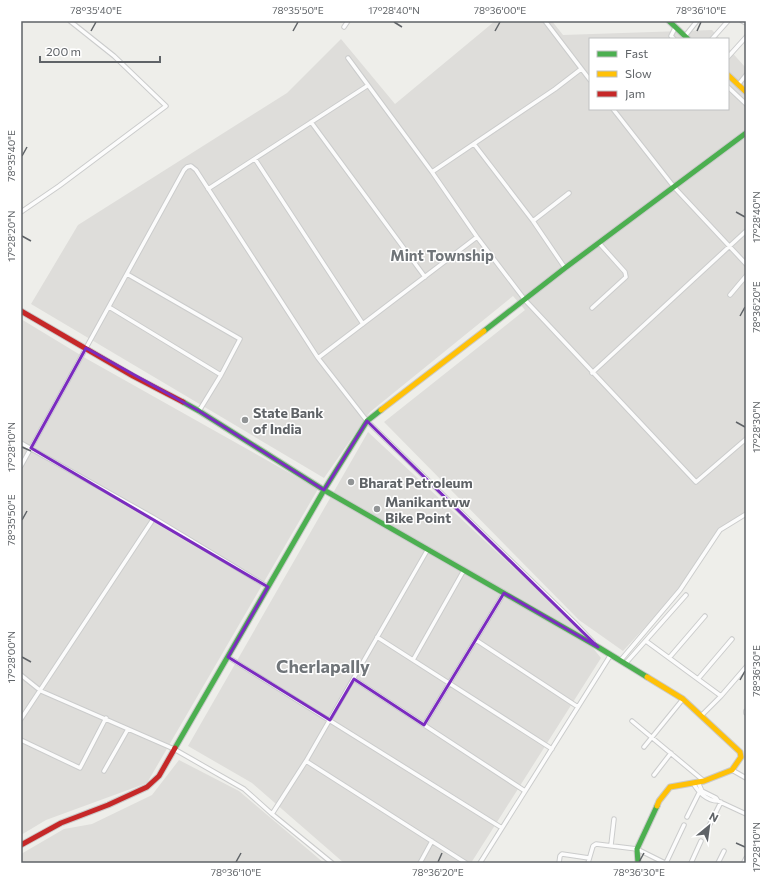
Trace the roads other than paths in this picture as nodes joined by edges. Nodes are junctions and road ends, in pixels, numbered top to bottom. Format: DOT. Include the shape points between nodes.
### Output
graph roads {
  1 [pos="70,21"];
  2 [pos="348,21"];
  3 [pos="545,21"];
  4 [pos="668,21"];
  5 [pos="697,21"];
  6 [pos="728,21"];
  7 [pos="742,21"];
  8 [pos="746,23"];
  9 [pos="344,27"];
  10 [pos="675,28"];
  11 [pos="686,37"];
  12 [pos="746,37"];
  13 [pos="673,38"];
  14 [pos="713,38"];
  15 [pos="729,56"];
  16 [pos="348,58"];
  17 [pos="581,69"];
  18 [pos="729,76"];
  19 [pos="746,76"];
  20 [pos="589,79"];
  21 [pos="738,85"];
  22 [pos="367,86"];
  23 [pos="729,88"];
  24 [pos="746,92"];
  25 [pos="746,104"];
  26 [pos="613,110"];
  27 [pos="311,122"];
  28 [pos="746,133"];
  29 [pos="474,144"];
  30 [pos="255,159"];
  31 [pos="432,172"];
  32 [pos="674,187"];
  33 [pos="208,189"];
  34 [pos="569,193"];
  35 [pos="21,212"];
  36 [pos="533,221"];
  37 [pos="746,231"];
  38 [pos="477,236"];
  39 [pos="599,243"];
  40 [pos="729,247"];
  41 [pos="746,264"];
  42 [pos="565,268"];
  43 [pos="127,274"];
  44 [pos="746,276"];
  45 [pos="425,277"];
  46 [pos="730,295"];
  47 [pos="525,300"];
  48 [pos="109,307"];
  49 [pos="592,308"];
  50 [pos="21,311"];
  51 [pos="363,324"];
  52 [pos="86,348"];
  53 [pos="318,358"];
  54 [pos="592,373"];
  55 [pos="221,375"];
  56 [pos="199,411"];
  57 [pos="367,421"];
  58 [pos="746,439"];
  59 [pos="21,443"];
  60 [pos="31,448"];
  61 [pos="21,466"];
  62 [pos="324,490"];
  63 [pos="746,514"];
  64 [pos="154,518"];
  65 [pos="428,549"];
  66 [pos="464,570"];
  67 [pos="268,587"];
  68 [pos="504,593"];
  69 [pos="686,595"];
  70 [pos="705,616"];
  71 [pos="377,637"];
  72 [pos="732,639"];
  73 [pos="476,640"];
  74 [pos="646,641"];
  75 [pos="598,647"];
  76 [pos="610,656"];
  77 [pos="228,657"];
  78 [pos="669,658"];
  79 [pos="413,660"];
  80 [pos="620,661"];
  81 [pos="625,664"];
  82 [pos="746,667"];
  83 [pos="21,675"];
  84 [pos="354,679"];
  85 [pos="698,679"];
  86 [pos="449,683"];
  87 [pos="41,690"];
  88 [pos="722,696"];
  89 [pos="683,699"];
  90 [pos="578,707"];
  91 [pos="702,716"];
  92 [pos="106,718"];
  93 [pos="21,719"];
  94 [pos="330,720"];
  95 [pos="632,721"];
  96 [pos="424,725"];
  97 [pos="128,729"];
  98 [pos="652,737"];
  99 [pos="21,740"];
  100 [pos="644,747"];
  101 [pos="174,749"];
  102 [pos="552,749"];
  103 [pos="671,753"];
  104 [pos="744,756"];
  105 [pos="306,761"];
  106 [pos="732,770"];
  107 [pos="104,772"];
  108 [pos="654,775"];
  109 [pos="746,778"];
  110 [pos="704,781"];
  111 [pos="696,783"];
  112 [pos="525,791"];
  113 [pos="700,793"];
  114 [pos="720,801"];
  115 [pos="272,814"];
  116 [pos="746,814"];
  117 [pos="688,817"];
  118 [pos="614,819"];
  119 [pos="684,825"];
  120 [pos="502,828"];
  121 [pos="706,832"];
  122 [pos="432,841"];
  123 [pos="702,841"];
  124 [pos="21,845"];
  125 [pos="611,845"];
  126 [pos="637,849"];
  127 [pos="724,851"];
  128 [pos="589,858"];
  129 [pos="332,863"];
  130 [pos="420,863"];
  131 [pos="466,863"];
  132 [pos="480,863"];
  133 [pos="559,863"];
  134 [pos="588,863"];
  135 [pos="638,863"];
  136 [pos="666,863"];
  137 [pos="691,863"];
  138 [pos="718,863"];
  1 -- 35 [label="street" via="114,56 166,106"];
  2 -- 9 [label="street"];
  3 -- 17 [label="street"];
  4 -- 10 [label="street"];
  5 -- 11 [label="street"];
  6 -- 14 [label="street"];
  7 -- 8 [label="street"];
  10 -- 11 [label="street"];
  10 -- 13 [label="street" via="671,36"];
  12 -- 15 [label="street"];
  16 -- 22 [label="street"];
  17 -- 20 [label="street"];
  17 -- 29 [label="street"];
  18 -- 21 [label="street"];
  19 -- 21 [label="street"];
  21 -- 24 [label="street"];
  22 -- 27 [label="street"];
  22 -- 31 [label="street"];
  23 -- 25 [label="street"];
  26 -- 32 [label="street"];
  27 -- 30 [label="street"];
  27 -- 45 [label="street"];
  28 -- 32 [label="street"];
  29 -- 31 [label="street"];
  29 -- 36 [label="street"];
  30 -- 33 [label="street"];
  30 -- 51 [label="street"];
  31 -- 38 [label="street"];
  32 -- 39 [label="street"];
  32 -- 40 [label="street"];
  33 -- 43 [label="street" via="194,168 187,167 184,170"];
  33 -- 53 [label="street"];
  34 -- 36 [label="street"];
  36 -- 42 [label="street"];
  37 -- 40 [label="street"];
  38 -- 45 [label="street"];
  38 -- 47 [label="street"];
  39 -- 42 [label="street"];
  39 -- 49 [label="street" via="625,272 626,277"];
  40 -- 41 [label="street"];
  40 -- 54 [label="street"];
  42 -- 47 [label="street"];
  43 -- 48 [label="street"];
  43 -- 55 [label="street" via="240,339"];
  44 -- 46 [label="street"];
  45 -- 51 [label="street"];
  47 -- 54 [label="street"];
  47 -- 57 [label="street"];
  48 -- 52 [label="street"];
  48 -- 55 [label="street"];
  50 -- 52 [label="street"];
  51 -- 53 [label="street"];
  52 -- 56 [label="street"];
  52 -- 60 [label="street"];
  53 -- 57 [label="street"];
  54 -- 58 [label="street" via="696,482"];
  55 -- 56 [label="street"];
  56 -- 62 [label="street"];
  57 -- 62 [label="street"];
  57 -- 75 [label="street"];
  59 -- 60 [label="street"];
  60 -- 61 [label="street"];
  60 -- 64 [label="street"];
  62 -- 65 [label="street"];
  62 -- 67 [label="street"];
  63 -- 80 [label="street" via="720,530 680,590"];
  64 -- 67 [label="street"];
  64 -- 87 [label="street"];
  65 -- 66 [label="street"];
  65 -- 71 [label="street"];
  66 -- 68 [label="street"];
  66 -- 79 [label="street"];
  67 -- 77 [label="street"];
  68 -- 73 [label="street"];
  68 -- 75 [label="street"];
  69 -- 74 [label="street"];
  70 -- 78 [label="street"];
  71 -- 79 [label="street"];
  71 -- 84 [label="street"];
  72 -- 85 [label="street"];
  73 -- 86 [label="street"];
  73 -- 90 [label="street"];
  74 -- 78 [label="street"];
  74 -- 81 [label="street"];
  75 -- 76 [label="street"];
  76 -- 80 [label="street"];
  76 -- 90 [label="street"];
  77 -- 94 [label="street"];
  77 -- 101 [label="street"];
  78 -- 85 [label="street"];
  79 -- 86 [label="street"];
  80 -- 81 [label="street"];
  81 -- 89 [label="street"];
  82 -- 88 [label="street"];
  83 -- 87 [label="street"];
  84 -- 94 [label="street"];
  84 -- 96 [label="street"];
  85 -- 88 [label="street"];
  86 -- 96 [label="street"];
  86 -- 102 [label="street"];
  87 -- 92 [label="street"];
  87 -- 93 [label="street"];
  88 -- 91 [label="street"];
  89 -- 91 [label="street"];
  89 -- 98 [label="street"];
  90 -- 102 [label="street"];
  91 -- 104 [label="street"];
  92 -- 97 [label="street"];
  92 -- 99 [label="street" via="80,768"];
  94 -- 105 [label="street"];
  94 -- 120 [label="street"];
  95 -- 98 [label="street"];
  96 -- 112 [label="street"];
  97 -- 101 [label="street"];
  97 -- 107 [label="street"];
  98 -- 100 [label="street"];
  98 -- 103 [label="street"];
  101 -- 115 [label="street" via="244,788"];
  101 -- 124 [label="street" via="159,776 147,787 61,823"];
  102 -- 112 [label="street"];
  103 -- 108 [label="street"];
  103 -- 110 [label="street"];
  104 -- 106 [label="street"];
  105 -- 115 [label="street"];
  105 -- 122 [label="street"];
  106 -- 109 [label="street"];
  106 -- 110 [label="street"];
  110 -- 111 [label="street"];
  111 -- 113 [label="street"];
  111 -- 114 [label="street" via="702,791"];
  111 -- 126 [label="street" via="670,788 659,801"];
  112 -- 120 [label="street"];
  113 -- 114 [label="street"];
  113 -- 117 [label="street"];
  114 -- 116 [label="street"];
  114 -- 121 [label="street"];
  115 -- 129 [label="street"];
  118 -- 125 [label="street"];
  119 -- 136 [label="street"];
  120 -- 132 [label="street"];
  122 -- 130 [label="street"];
  122 -- 131 [label="street"];
  123 -- 137 [label="street"];
  125 -- 126 [label="street"];
  125 -- 128 [label="street" via="594,845"];
  126 -- 135 [label="street"];
  126 -- 136 [label="street"];
  127 -- 138 [label="street"];
  128 -- 133 [label="street" via="562,854"];
  128 -- 134 [label="street"];
}
